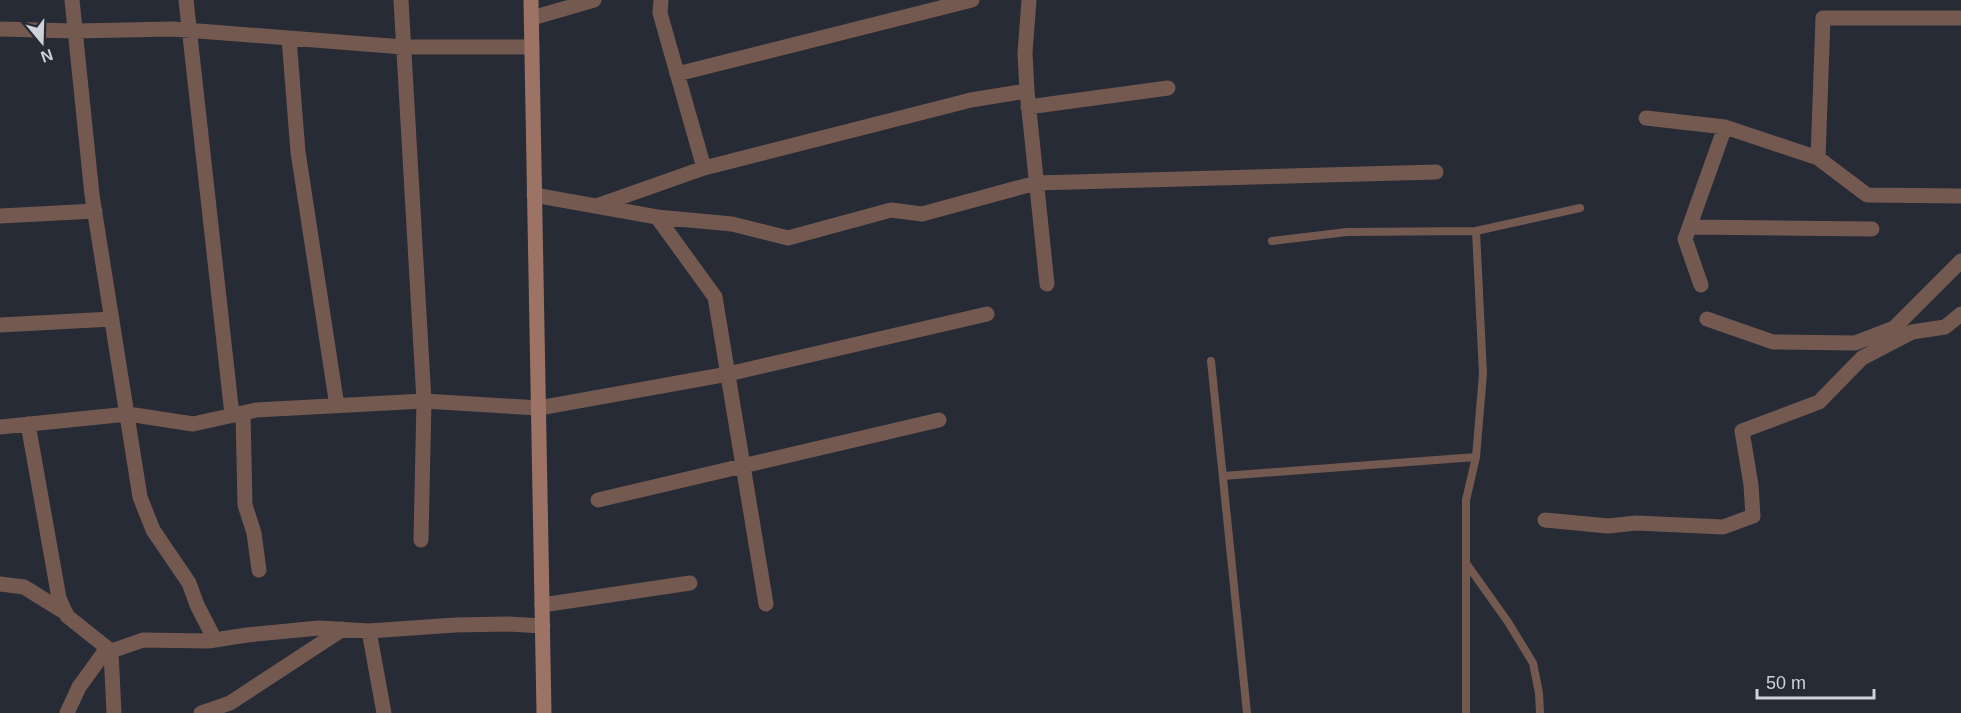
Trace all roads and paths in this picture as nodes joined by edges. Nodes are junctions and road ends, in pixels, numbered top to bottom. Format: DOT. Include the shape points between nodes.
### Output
graph roads {
  1 [pos="72,0"];
  2 [pos="186,0"];
  3 [pos="401,0"];
  4 [pos="531,0"];
  5 [pos="594,0"];
  6 [pos="662,0"];
  7 [pos="972,0"];
  8 [pos="1029,0"];
  9 [pos="532,18"];
  10 [pos="1961,18"];
  11 [pos="0,28"];
  12 [pos="190,30"];
  13 [pos="74,31"];
  14 [pos="289,38"];
  15 [pos="403,47"];
  16 [pos="532,47"];
  17 [pos="677,74"];
  18 [pos="1168,88"];
  19 [pos="1027,91"];
  20 [pos="1028,107"];
  21 [pos="1647,118"];
  22 [pos="1725,126"];
  23 [pos="1818,158"];
  24 [pos="704,168"];
  25 [pos="1436,172"];
  26 [pos="1036,183"];
  27 [pos="534,195"];
  28 [pos="1961,196"];
  29 [pos="596,206"];
  30 [pos="1580,208"];
  31 [pos="95,211"];
  32 [pos="0,216"];
  33 [pos="657,217"];
  34 [pos="1689,227"];
  35 [pos="1872,229"];
  36 [pos="1476,231"];
  37 [pos="1272,241"];
  38 [pos="1961,261"];
  39 [pos="1047,284"];
  40 [pos="1701,285"];
  41 [pos="987,314"];
  42 [pos="1961,314"];
  43 [pos="112,319"];
  44 [pos="1707,320"];
  45 [pos="0,325"];
  46 [pos="1211,361"];
  47 [pos="728,374"];
  48 [pos="424,401"];
  49 [pos="338,406"];
  50 [pos="539,408"];
  51 [pos="128,414"];
  52 [pos="238,414"];
  53 [pos="939,420"];
  54 [pos="28,424"];
  55 [pos="0,427"];
  56 [pos="1476,457"];
  57 [pos="744,467"];
  58 [pos="1223,476"];
  59 [pos="598,500"];
  60 [pos="1545,520"];
  61 [pos="421,540"];
  62 [pos="1466,563"];
  63 [pos="260,570"];
  64 [pos="690,583"];
  65 [pos="0,584"];
  66 [pos="766,604"];
  67 [pos="542,605"];
  68 [pos="66,613"];
  69 [pos="543,626"];
  70 [pos="343,629"];
  71 [pos="369,631"];
  72 [pos="215,640"];
  73 [pos="111,651"];
  74 [pos="67,713"];
  75 [pos="114,713"];
  76 [pos="201,713"];
  77 [pos="384,713"];
  78 [pos="544,713"];
  79 [pos="1247,713"];
  80 [pos="1466,713"];
  81 [pos="1540,713"];
  1 -- 13 [label="street"];
  2 -- 12 [label="street"];
  3 -- 15 [label="street"];
  4 -- 9 [label="street"];
  5 -- 9 [label="street"];
  6 -- 17 [label="street" via="660,13"];
  7 -- 17 [label="street"];
  8 -- 19 [label="street"];
  9 -- 16 [label="street"];
  10 -- 23 [label="street" via="1823,18"];
  11 -- 13 [label="street"];
  12 -- 13 [label="street"];
  12 -- 14 [label="street"];
  12 -- 52 [label="street"];
  13 -- 31 [label="street"];
  14 -- 15 [label="street"];
  14 -- 49 [label="street" via="298,152"];
  15 -- 16 [label="street"];
  15 -- 48 [label="street"];
  16 -- 27 [label="street"];
  17 -- 24 [label="street"];
  18 -- 20 [label="street"];
  19 -- 20 [label="street"];
  19 -- 24 [label="street" via="971,100"];
  20 -- 26 [label="street"];
  21 -- 22 [label="street"];
  22 -- 23 [label="street"];
  22 -- 34 [label="street"];
  23 -- 28 [label="street" via="1867,195"];
  24 -- 29 [label="street"];
  25 -- 26 [label="street"];
  26 -- 33 [label="street" via="922,214 891,210 788,238 732,224"];
  26 -- 39 [label="street"];
  27 -- 29 [label="street"];
  27 -- 50 [label="street"];
  29 -- 33 [label="street"];
  30 -- 36 [label="lane"];
  31 -- 32 [label="street"];
  31 -- 43 [label="street"];
  33 -- 47 [label="street" via="715,297"];
  34 -- 35 [label="street"];
  34 -- 40 [label="street" via="1685,239"];
  36 -- 37 [label="lane" via="1347,232"];
  36 -- 56 [label="lane" via="1483,374"];
  38 -- 44 [label="street" via="1894,328 1855,343 1773,342"];
  41 -- 47 [label="street"];
  42 -- 60 [label="street" via="1945,327 1912,332 1862,358 1819,402 1742,431 1753,516 1723,527 1636,523 1608,526"];
  43 -- 45 [label="street"];
  43 -- 51 [label="street"];
  46 -- 58 [label="lane"];
  47 -- 50 [label="street"];
  47 -- 57 [label="street"];
  48 -- 49 [label="street"];
  48 -- 50 [label="street"];
  48 -- 61 [label="street"];
  49 -- 52 [label="street"];
  50 -- 67 [label="street"];
  51 -- 52 [label="street" via="193,424"];
  51 -- 54 [label="street"];
  51 -- 72 [label="street" via="140,497 153,530 189,583"];
  52 -- 63 [label="street" via="245,505"];
  53 -- 57 [label="street"];
  54 -- 55 [label="street"];
  54 -- 68 [label="street" via="50,555"];
  56 -- 58 [label="lane"];
  56 -- 62 [label="lane" via="1466,500"];
  57 -- 59 [label="street"];
  57 -- 66 [label="street"];
  58 -- 79 [label="lane"];
  62 -- 80 [label="lane"];
  62 -- 81 [label="lane" via="1533,663"];
  64 -- 67 [label="street"];
  65 -- 68 [label="street" via="24,587"];
  67 -- 69 [label="street"];
  68 -- 73 [label="street"];
  69 -- 71 [label="street" via="455,625"];
  69 -- 78 [label="street"];
  70 -- 71 [label="street"];
  70 -- 72 [label="street" via="319,628"];
  70 -- 76 [label="street" via="230,702"];
  71 -- 77 [label="street"];
  72 -- 73 [label="street" via="143,640"];
  73 -- 74 [label="street" via="103,654 79,687"];
  73 -- 75 [label="street"];
}
